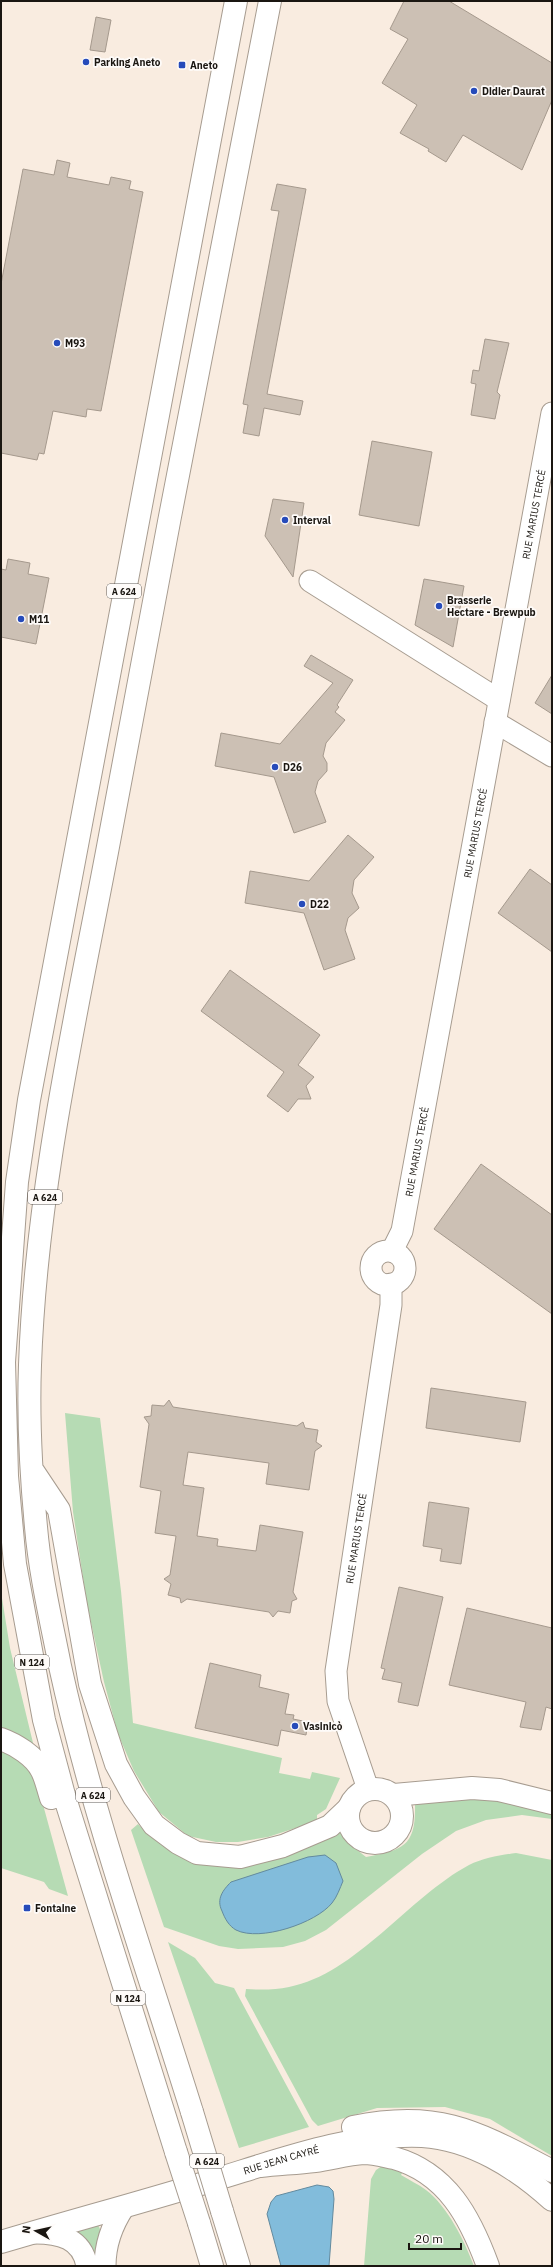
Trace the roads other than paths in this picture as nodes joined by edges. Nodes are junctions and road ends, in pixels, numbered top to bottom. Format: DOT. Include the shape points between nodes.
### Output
graph roads {
  1 [pos="236,1"];
  2 [pos="270,1"];
  3 [pos="552,413"];
  4 [pos="310,581"];
  5 [pos="499,700"];
  6 [pos="495,722"];
  7 [pos="552,756"];
  8 [pos="17,1182"];
  9 [pos="1,1248"];
  10 [pos="32,1470"];
  11 [pos="7,1476"];
  12 [pos="1,1739"];
  13 [pos="368,1789"];
  14 [pos="394,1795"];
  15 [pos="552,1803"];
  16 [pos="349,1808"];
  17 [pos="80,1844"];
  18 [pos="260,2166"];
  19 [pos="552,2171"];
  20 [pos="552,2200"];
  21 [pos="124,2207"];
  22 [pos="1,2229"];
  23 [pos="32,2233"];
  24 [pos="1,2242"];
  25 [pos="87,2266"];
  26 [pos="104,2266"];
  27 [pos="212,2266"];
  28 [pos="239,2266"];
  29 [pos="488,2266"];
  1 -- 8 [label="main road, A 624" via="29,1100"];
  2 -- 10 [label="main road, A 624" via="124,757 52,1146 38,1256 30,1368"];
  3 -- 5 [label="street, RUE MARIUS TERCÉ"];
  4 -- 5 [label="street"];
  5 -- 6 [label="street, RUE MARIUS TERCÉ"];
  6 -- 7 [label="street"];
  6 -- 13 [label="street, RUE MARIUS TERCÉ" via="402,1232 392,1251 377,1256 372,1269 378,1281 391,1284 391,1305 336,1671 338,1701"];
  8 -- 9 [label="main road"];
  8 -- 11 [label="main road, A 624" via="4,1362"];
  10 -- 16 [label="main road" via="59,1510 90,1684 116,1764 134,1797 154,1825 197,1853 240,1857 283,1846 330,1826"];
  10 -- 28 [label="main road, A 624, bridge" via="36,1532 45,1591 72,1721"];
  11 -- 17 [label="main road, N 124" via="15,1564 32,1664 44,1720"];
  12 -- 17 [label="main road" via="29,1755 42,1770 54,1808"];
  13 -- 14 [label="main road" via="377,1788"];
  13 -- 16 [label="main road" via="353,1800"];
  14 -- 15 [label="main road" via="479,1789 498,1790"];
  14 -- 16 [label="main road" via="403,1810 403,1820 395,1835 380,1843 363,1840 356,1835 350,1827"];
  17 -- 27 [label="main road, N 124, bridge"];
  18 -- 20 [label="main road, RUE JEAN CAYRÉ" via="376,2137 423,2136 458,2144 500,2161 532,2182"];
  18 -- 21 [label="main road, RUE JEAN CAYRÉ"];
  18 -- 29 [label="main road" via="364,2153 390,2157 417,2167 431,2175 453,2197 466,2217"];
  19 -- 22 [label="main road, RUE JEAN CAYRÉ" via="490,2138 451,2125 426,2120 401,2120 373,2123 268,2149"];
  21 -- 23 [label="main road, RUE JEAN CAYRÉ"];
  21 -- 26 [label="street" via="112,2229"];
  23 -- 24 [label="main road, RUE JEAN CAYRÉ"];
  23 -- 25 [label="street" via="67,2237 82,2251"];
}
